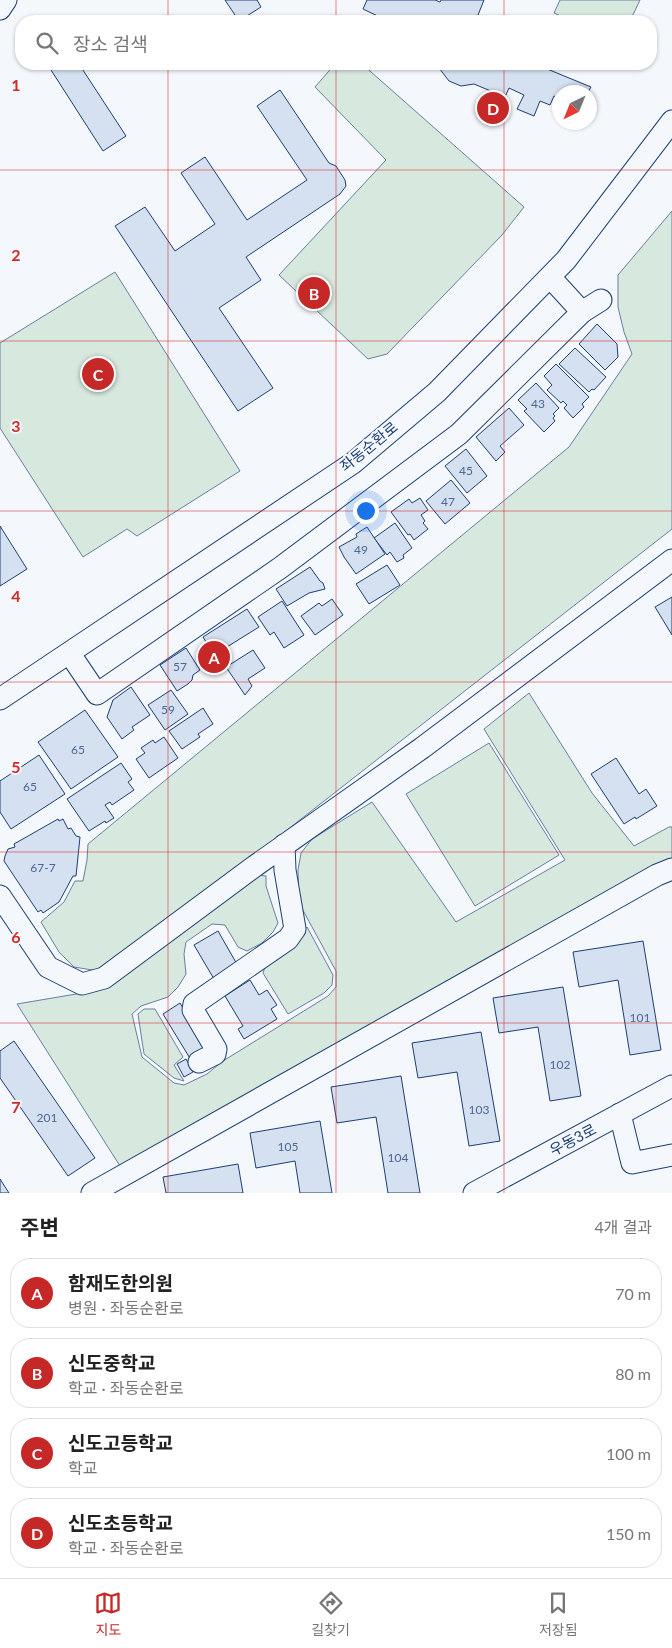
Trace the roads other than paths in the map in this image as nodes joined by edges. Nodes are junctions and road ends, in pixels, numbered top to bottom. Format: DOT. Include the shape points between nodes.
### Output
graph roads {
  1 [pos="6,0"];
  2 [pos="0,9"];
  3 [pos="672,121"];
  4 [pos="550,278"];
  5 [pos="601,300"];
  6 [pos="582,312"];
  7 [pos="672,560"];
  8 [pos="70,654"];
  9 [pos="0,700"];
  10 [pos="284,846"];
  11 [pos="672,869"];
  12 [pos="0,896"];
  13 [pos="199,1062"];
  14 [pos="672,1086"];
  15 [pos="620,1114"];
  16 [pos="672,1155"];
  17 [pos="92,1193"];
  18 [pos="474,1193"];
  1 -- 2 [label="street"];
  3 -- 4 [label="street, 좌동순환로"];
  4 -- 6 [label="street"];
  4 -- 8 [label="street, 좌동순환로" via="437,392 353,463"];
  5 -- 6 [label="street"];
  6 -- 8 [label="street" via="459,434 280,568 97,694"];
  7 -- 10 [label="street" via="422,748"];
  8 -- 9 [label="street, 좌동순환로"];
  10 -- 12 [label="street" via="119,968 104,978 82,984 48,967"];
  10 -- 13 [label="street" via="295,929 288,939 194,1004 193,1010 216,1049 216,1054"];
  11 -- 17 [label="street"];
  14 -- 15 [label="street, 우동3로"];
  15 -- 16 [label="street" via="632,1163"];
  15 -- 18 [label="street, 우동3로"];
}
